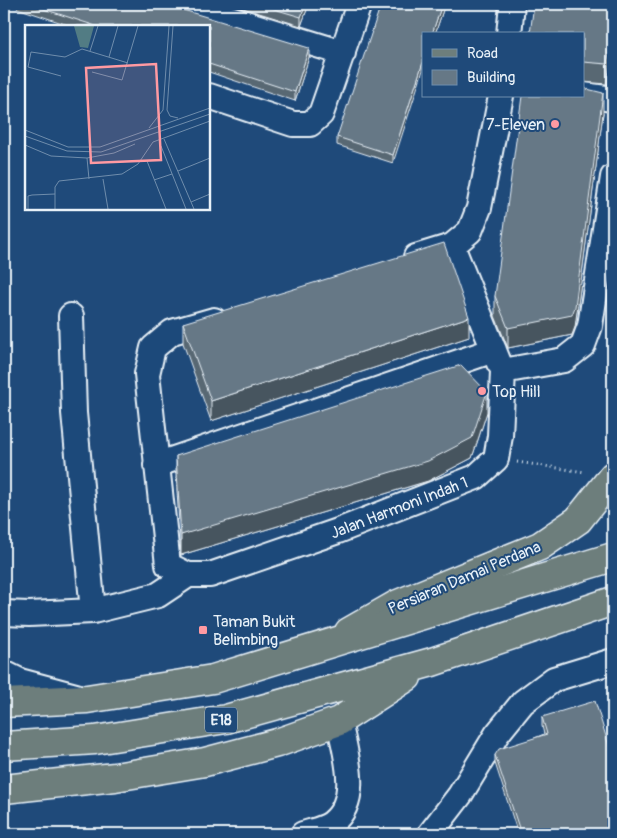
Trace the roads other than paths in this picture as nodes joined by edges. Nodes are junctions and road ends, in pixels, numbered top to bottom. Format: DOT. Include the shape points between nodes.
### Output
graph roads {
  1 [pos="184,4"];
  2 [pos="359,4"];
  3 [pos="512,4"];
  4 [pos="509,32"];
  5 [pos="343,53"];
  6 [pos="584,95"];
  7 [pos="210,96"];
  8 [pos="501,98"];
  9 [pos="613,99"];
  10 [pos="613,177"];
  11 [pos="461,239"];
  12 [pos="396,264"];
  13 [pos="238,312"];
  14 [pos="71,316"];
  15 [pos="494,350"];
  16 [pos="502,371"];
  17 [pos="156,465"];
  18 [pos="603,475"];
  19 [pos="613,557"];
  20 [pos="178,570"];
  21 [pos="613,601"];
  22 [pos="93,611"];
  23 [pos="4,613"];
  24 [pos="326,645"];
  25 [pos="613,661"];
  26 [pos="432,662"];
  27 [pos="4,673"];
  28 [pos="87,699"];
  29 [pos="4,703"];
  30 [pos="339,721"];
  31 [pos="4,746"];
  32 [pos="4,789"];
  33 [pos="303,834"];
  34 [pos="430,834"];
  1 -- 5 [label="street"];
  2 -- 5 [label="street"];
  3 -- 4 [label="street"];
  5 -- 7 [label="street" via="321,114 310,124 293,124"];
  6 -- 9 [label="street"];
  8 -- 11 [label="street" via="479,208"];
  10 -- 16 [label="street" via="590,326 583,345 564,360"];
  11 -- 12 [label="street"];
  11 -- 15 [label="street"];
  13 -- 17 [label="street" via="172,332 153,348 147,374"];
  14 -- 22 [label="street" via="74,413"];
  15 -- 16 [label="street"];
  15 -- 17 [label="street"];
  16 -- 20 [label="street, Jalan Harmoni Indah 1" via="496,459 476,477 338,531 210,575"];
  17 -- 20 [label="street"];
  18 -- 24 [label="main road, Persiaran Damai Perdana" via="578,520 540,546 398,604"];
  19 -- 24 [label="main road"];
  20 -- 22 [label="street" via="158,595"];
  21 -- 26 [label="main road, E18"];
  22 -- 23 [label="street"];
  24 -- 28 [label="main road" via="213,679"];
  25 -- 34 [label="street" via="554,679 523,702 496,734 460,796"];
  26 -- 30 [label="main road"];
  26 -- 31 [label="main road, E18" via="226,719 95,740"];
  27 -- 28 [label="street" via="20,681"];
  28 -- 29 [label="main road"];
  30 -- 32 [label="main road" via="277,743 205,762 115,777"];
  30 -- 33 [label="street" via="350,793 344,811 331,825"];
}
